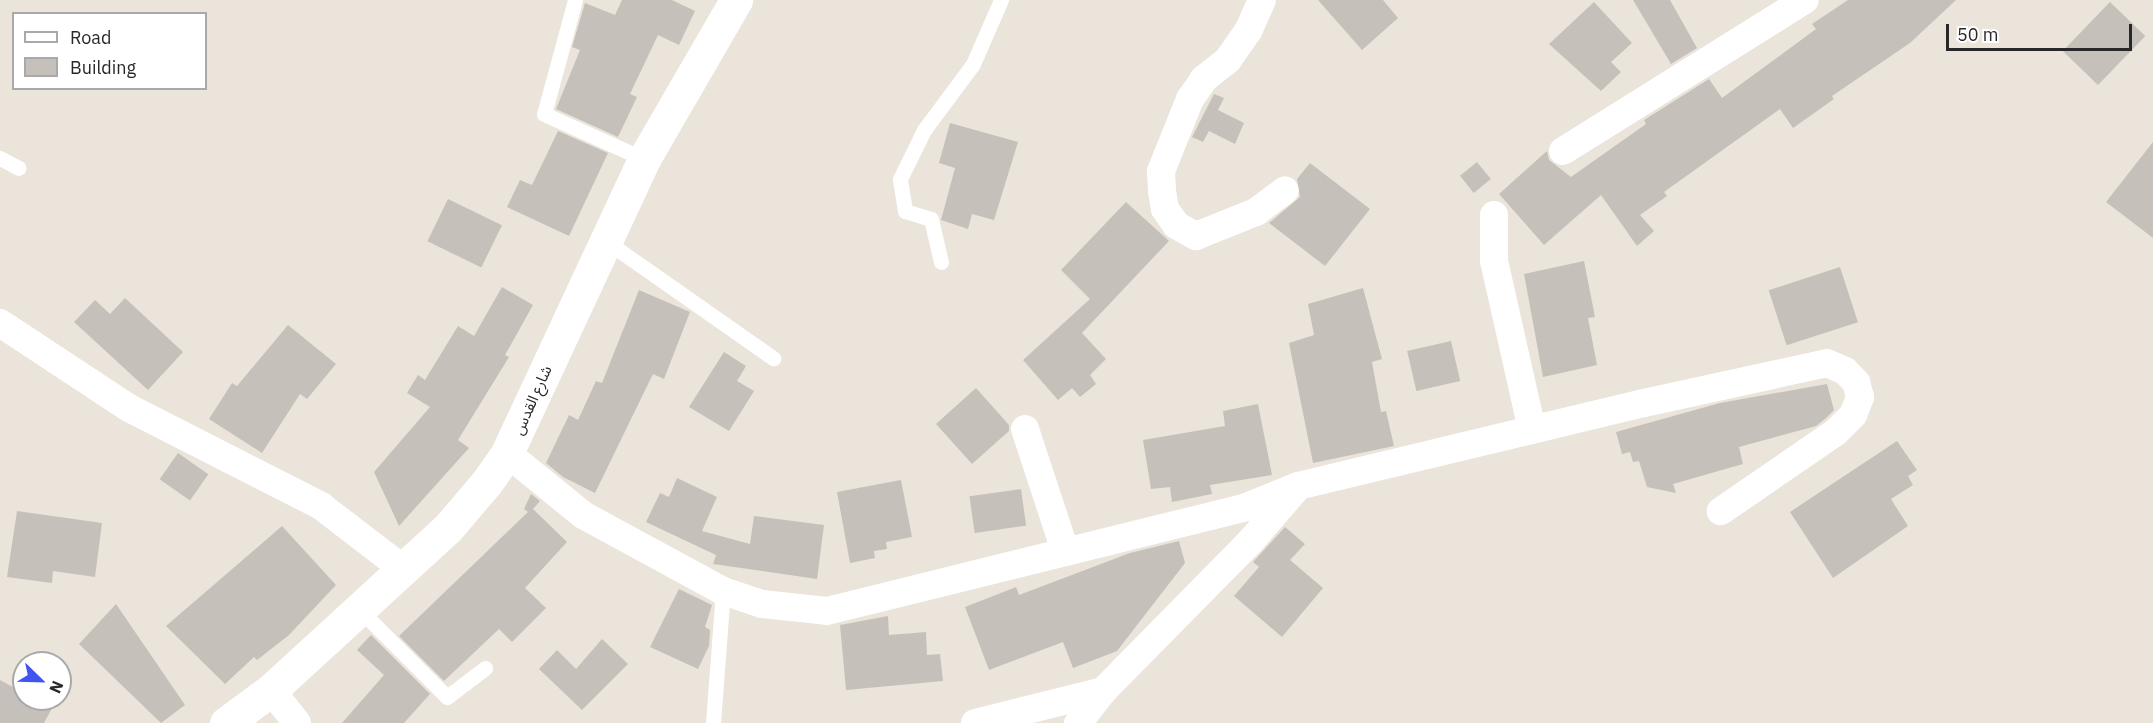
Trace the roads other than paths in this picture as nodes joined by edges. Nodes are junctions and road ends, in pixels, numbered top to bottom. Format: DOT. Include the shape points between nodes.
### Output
graph roads {
  1 [pos="575,0"];
  2 [pos="1001,0"];
  3 [pos="1262,0"];
  4 [pos="1805,0"];
  5 [pos="726,3"];
  6 [pos="1563,151"];
  7 [pos="0,158"];
  8 [pos="644,159"];
  9 [pos="19,168"];
  10 [pos="1285,190"];
  11 [pos="1494,215"];
  12 [pos="603,239"];
  13 [pos="941,262"];
  14 [pos="0,323"];
  15 [pos="773,358"];
  16 [pos="1025,429"];
  17 [pos="1532,430"];
  18 [pos="507,453"];
  19 [pos="1298,486"];
  20 [pos="1721,511"];
  21 [pos="1065,550"];
  22 [pos="403,568"];
  23 [pos="723,591"];
  24 [pos="359,609"];
  25 [pos="485,668"];
  26 [pos="271,690"];
  27 [pos="1103,691"];
  28 [pos="226,723"];
  29 [pos="297,723"];
  30 [pos="713,723"];
  31 [pos="975,723"];
  32 [pos="1078,723"];
  1 -- 8 [label="lane" via="544,114"];
  2 -- 13 [label="lane" via="973,64 924,130 900,179 905,211 931,219"];
  3 -- 10 [label="street" via="1248,31 1228,60 1204,79 1190,99 1161,171 1162,191 1165,209 1176,225 1196,236 1256,212"];
  4 -- 6 [label="street"];
  5 -- 8 [label="main road, شارع القدس"];
  7 -- 9 [label="lane"];
  8 -- 12 [label="main road, شارع القدس"];
  11 -- 17 [label="street" via="1494,261"];
  12 -- 15 [label="lane"];
  12 -- 18 [label="main road, شارع القدس"];
  14 -- 22 [label="street" via="129,408 321,506"];
  16 -- 21 [label="street"];
  17 -- 19 [label="street"];
  17 -- 20 [label="street" via="1827,363 1845,371 1856,382 1860,397 1853,415 1836,432"];
  18 -- 22 [label="main road, شارع القدس" via="447,529"];
  18 -- 23 [label="street" via="583,515"];
  19 -- 21 [label="street" via="1246,507"];
  19 -- 27 [label="street" via="1250,542"];
  21 -- 23 [label="street" via="827,611 762,604"];
  22 -- 24 [label="main road, شارع القدس"];
  23 -- 30 [label="lane"];
  24 -- 25 [label="lane" via="447,697"];
  24 -- 26 [label="main road, شارع القدس"];
  26 -- 28 [label="main road, شارع القدس"];
  26 -- 29 [label="street"];
  27 -- 31 [label="street"];
  27 -- 32 [label="street"];
}
